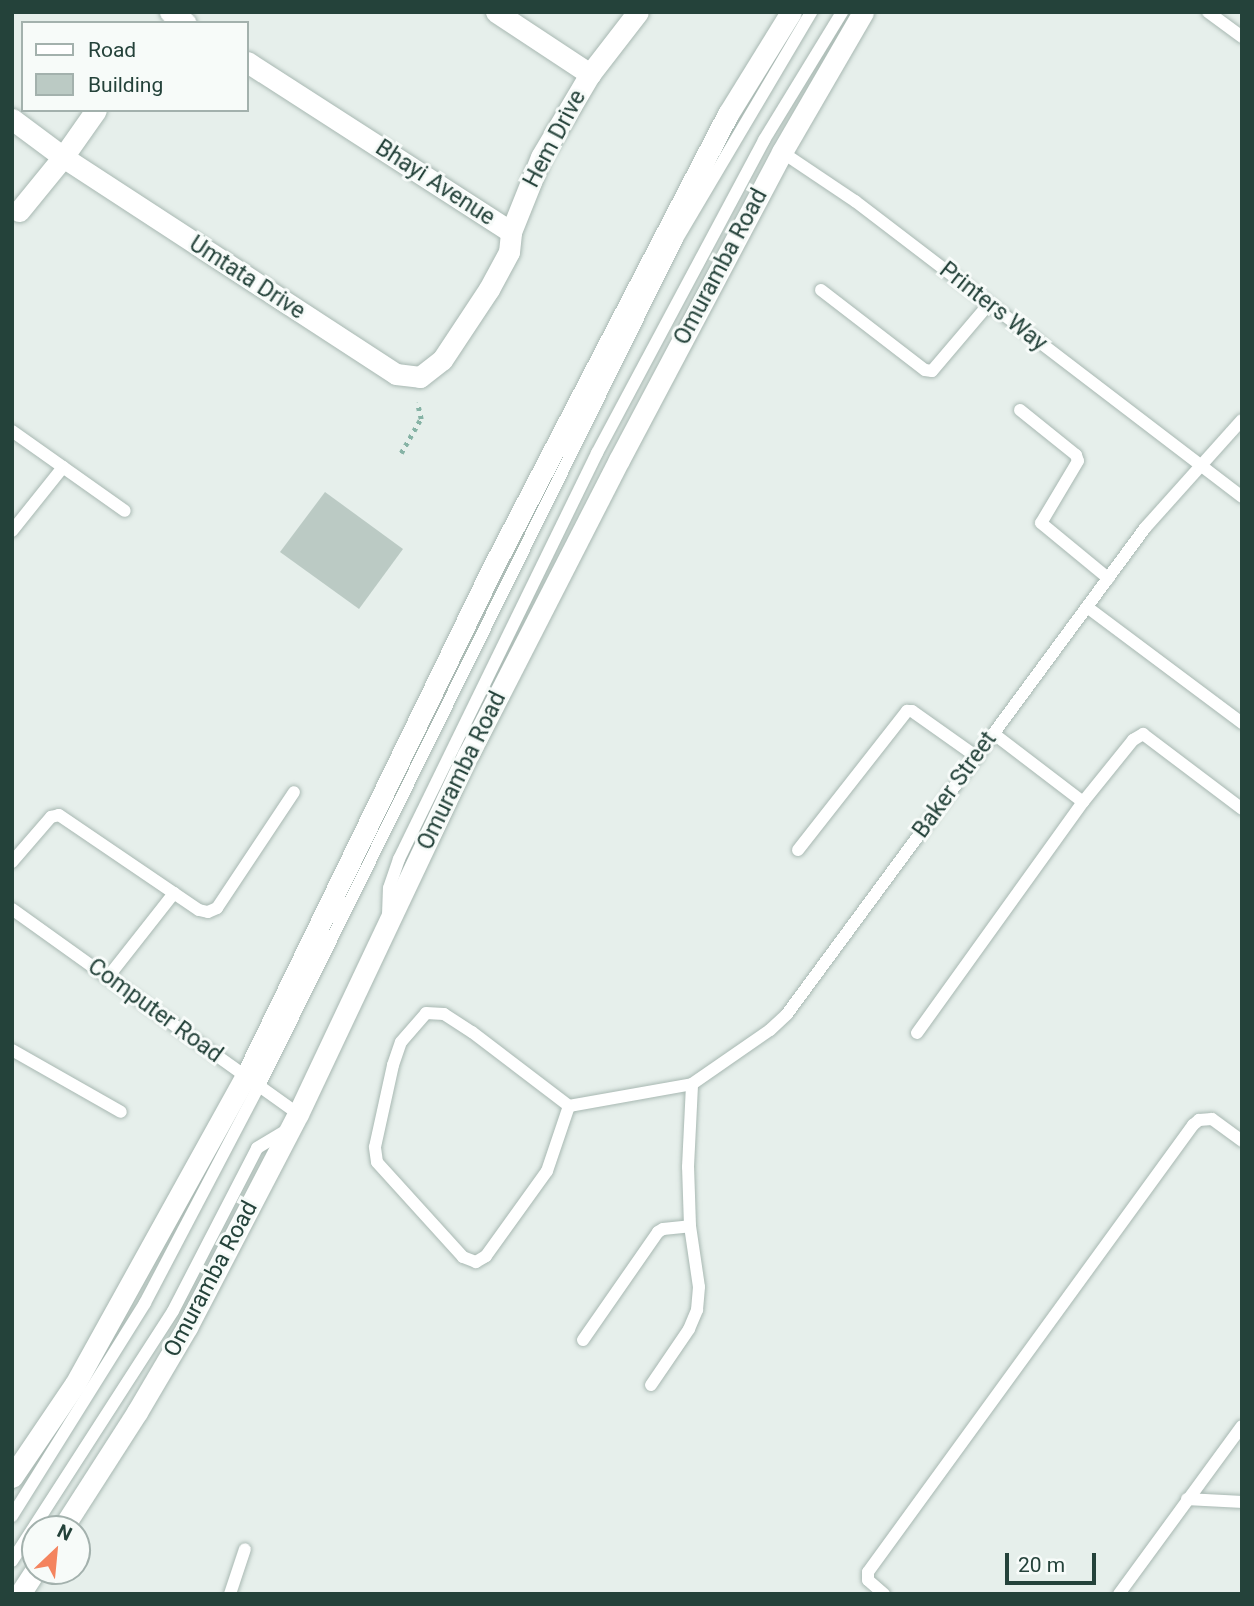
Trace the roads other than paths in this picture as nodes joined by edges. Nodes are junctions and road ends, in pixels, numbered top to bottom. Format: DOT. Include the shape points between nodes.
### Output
graph roads {
  1 [pos="496,12"];
  2 [pos="638,12"];
  3 [pos="791,12"];
  4 [pos="811,12"];
  5 [pos="842,12"];
  6 [pos="863,12"];
  7 [pos="1208,12"];
  8 [pos="1242,37"];
  9 [pos="248,63"];
  10 [pos="590,74"];
  11 [pos="95,112"];
  12 [pos="12,118"];
  13 [pos="782,152"];
  14 [pos="63,157"];
  15 [pos="19,211"];
  16 [pos="511,232"];
  17 [pos="821,290"];
  18 [pos="989,304"];
  19 [pos="420,377"];
  20 [pos="1020,410"];
  21 [pos="1242,421"];
  22 [pos="12,431"];
  23 [pos="63,467"];
  24 [pos="1200,467"];
  25 [pos="1242,497"];
  26 [pos="125,510"];
  27 [pos="12,531"];
  28 [pos="1108,578"];
  29 [pos="1087,607"];
  30 [pos="1242,723"];
  31 [pos="994,734"];
  32 [pos="977,757"];
  33 [pos="294,792"];
  34 [pos="1083,802"];
  35 [pos="1242,809"];
  36 [pos="798,850"];
  37 [pos="12,862"];
  38 [pos="174,892"];
  39 [pos="14,915"];
  40 [pos="389,922"];
  41 [pos="108,977"];
  42 [pos="917,1033"];
  43 [pos="12,1050"];
  44 [pos="253,1081"];
  45 [pos="692,1084"];
  46 [pos="569,1106"];
  47 [pos="121,1112"];
  48 [pos="294,1121"];
  49 [pos="1242,1140"];
  50 [pos="690,1226"];
  51 [pos="583,1340"];
  52 [pos="651,1385"];
  53 [pos="1242,1426"];
  54 [pos="12,1477"];
  55 [pos="1187,1499"];
  56 [pos="1242,1502"];
  57 [pos="71,1515"];
  58 [pos="12,1516"];
  59 [pos="245,1549"];
  60 [pos="12,1561"];
  61 [pos="230,1594"];
  62 [pos="884,1594"];
  63 [pos="1119,1594"];
  1 -- 10 [label="main road, Hem Drive"];
  2 -- 10 [label="main road"];
  3 -- 44 [label="main road" via="728,114 499,557"];
  4 -- 44 [label="lane" via="677,239"];
  5 -- 40 [label="lane" via="764,141 597,453 399,859 387,902"];
  6 -- 13 [label="main road, Omuramba Road"];
  7 -- 8 [label="lane"];
  9 -- 16 [label="main road, Bhayi Avenue"];
  10 -- 16 [label="main road, Hem Drive" via="541,157"];
  11 -- 14 [label="main road"];
  12 -- 14 [label="main road, Umtata Drive"];
  13 -- 18 [label="lane, Printers Way" via="855,201"];
  13 -- 40 [label="main road, Omuramba Road" via="487,718"];
  14 -- 15 [label="main road"];
  14 -- 19 [label="main road, Umtata Drive" via="396,374"];
  16 -- 19 [label="main road, Bhayi Avenue" via="509,252 489,289 442,360"];
  17 -- 18 [label="lane" via="932,371"];
  18 -- 24 [label="lane, Printers Way"];
  20 -- 28 [label="lane" via="1078,461 1041,523"];
  21 -- 24 [label="lane"];
  22 -- 23 [label="lane"];
  23 -- 26 [label="lane"];
  23 -- 27 [label="lane"];
  24 -- 25 [label="lane, Printers Way"];
  24 -- 28 [label="lane, Baker Street"];
  28 -- 29 [label="lane, Baker Street"];
  29 -- 30 [label="lane"];
  29 -- 31 [label="lane, Baker Street"];
  31 -- 32 [label="lane, Baker Street"];
  31 -- 34 [label="lane"];
  32 -- 36 [label="lane" via="907,711"];
  32 -- 45 [label="lane, Baker Street" via="787,1014"];
  33 -- 38 [label="lane" via="213,911 199,910"];
  34 -- 35 [label="lane" via="1133,740 1143,734"];
  34 -- 42 [label="lane"];
  37 -- 38 [label="lane" via="51,817 59,815"];
  38 -- 41 [label="lane"];
  39 -- 41 [label="lane, Computer Road"];
  40 -- 48 [label="main road, Omuramba Road"];
  41 -- 44 [label="lane, Computer Road"];
  43 -- 47 [label="lane"];
  44 -- 48 [label="lane, Computer Road"];
  44 -- 54 [label="main road" via="75,1384"];
  44 -- 58 [label="lane" via="145,1303"];
  45 -- 46 [label="lane"];
  45 -- 50 [label="lane"];
  46 -- 46 [label="lane" via="472,1032 444,1014 426,1013 401,1042 393,1065 375,1147 377,1163 463,1257 476,1262 486,1256 547,1171"];
  48 -- 57 [label="main road, Omuramba Road" via="187,1327"];
  48 -- 60 [label="lane" via="257,1148 173,1311"];
  49 -- 62 [label="lane" via="1213,1119 1193,1125 869,1572 868,1580"];
  50 -- 51 [label="lane" via="658,1233"];
  50 -- 52 [label="lane" via="699,1287 696,1310 689,1329"];
  53 -- 55 [label="lane"];
  55 -- 56 [label="lane"];
  55 -- 63 [label="lane"];
  59 -- 61 [label="lane"];
}
